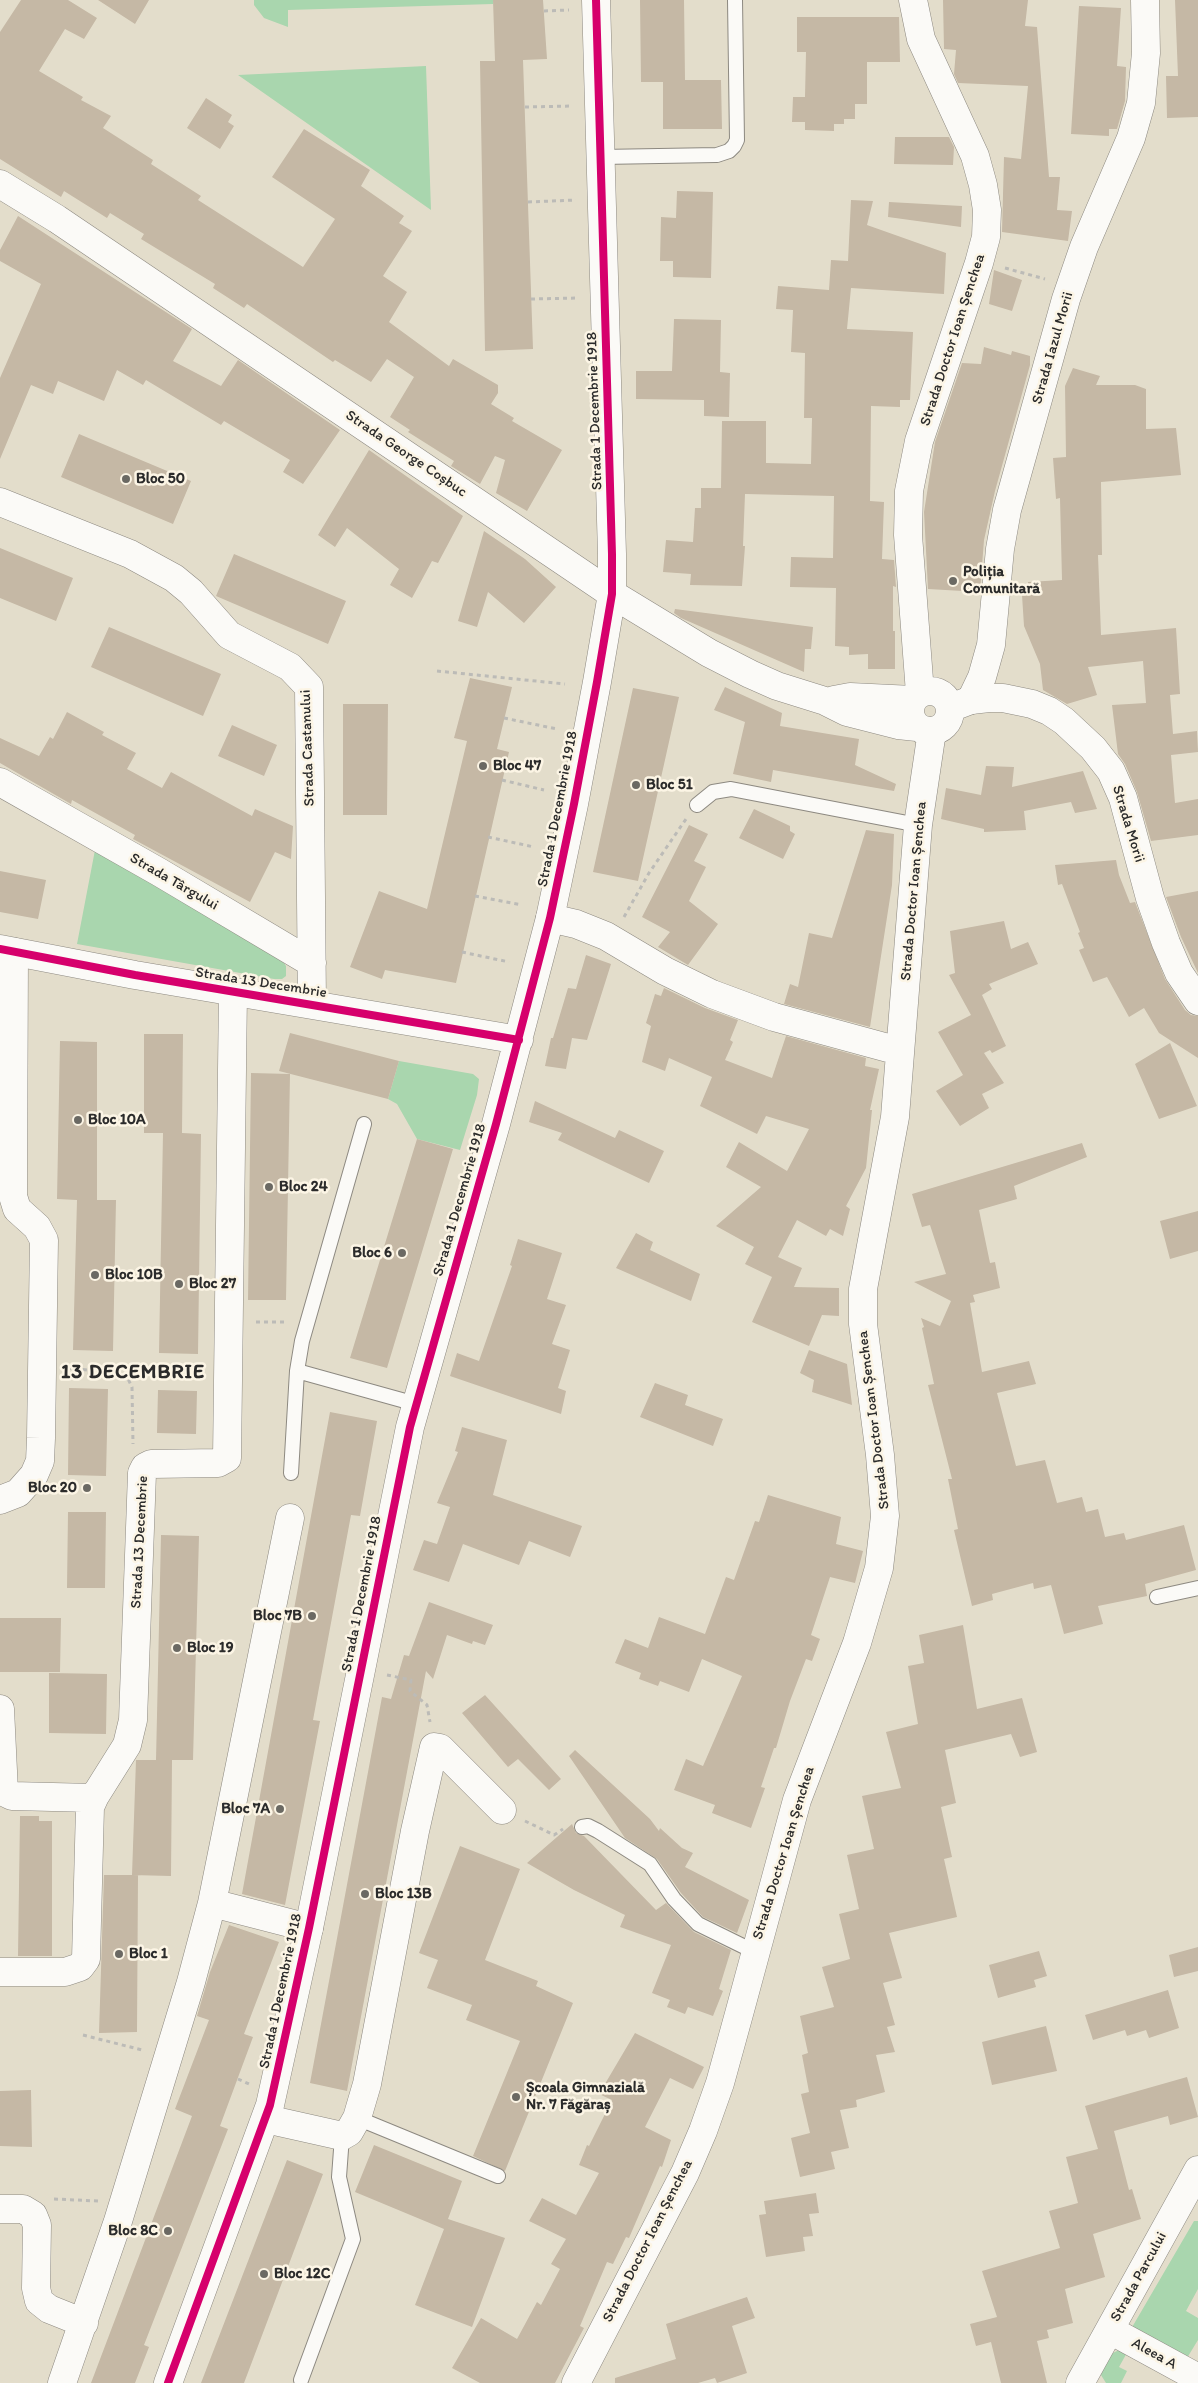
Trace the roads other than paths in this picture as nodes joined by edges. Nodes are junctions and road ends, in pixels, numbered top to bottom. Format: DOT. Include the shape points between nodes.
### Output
graph roads {
  1 [pos="596,0"];
  2 [pos="734,0"];
  3 [pos="913,0"];
  4 [pos="1145,0"];
  5 [pos="602,157"];
  6 [pos="0,184"];
  7 [pos="0,502"];
  8 [pos="612,594"];
  9 [pos="916,697"];
  10 [pos="826,701"];
  11 [pos="961,704"];
  12 [pos="925,729"];
  13 [pos="0,782"];
  14 [pos="697,805"];
  15 [pos="918,825"];
  16 [pos="550,918"];
  17 [pos="7,951"];
  18 [pos="312,963"];
  19 [pos="233,992"];
  20 [pos="1198,1001"];
  21 [pos="312,1004"];
  22 [pos="519,1040"];
  23 [pos="899,1051"];
  24 [pos="364,1124"];
  25 [pos="297,1371"];
  26 [pos="416,1404"];
  27 [pos="290,1472"];
  28 [pos="0,1500"];
  29 [pos="290,1518"];
  30 [pos="1198,1588"];
  31 [pos="1158,1597"];
  32 [pos="0,1708"];
  33 [pos="93,1798"];
  34 [pos="502,1810"];
  35 [pos="582,1827"];
  36 [pos="212,1903"];
  37 [pos="309,1928"];
  38 [pos="755,1952"];
  39 [pos="0,1972"];
  40 [pos="266,2119"];
  41 [pos="349,2127"];
  42 [pos="1198,2170"];
  43 [pos="498,2176"];
  44 [pos="0,2208"];
  45 [pos="84,2323"];
  46 [pos="1110,2330"];
  47 [pos="1198,2378"];
  48 [pos="301,2380"];
  49 [pos="1082,2382"];
  50 [pos="62,2383"];
  51 [pos="168,2383"];
  52 [pos="576,2383"];
  1 -- 5 [label="street, Strada 1 Decembrie 1918"];
  2 -- 5 [label="lane" via="737,140 734,146 717,155"];
  3 -- 9 [label="street, Strada Doctor Ioan Șenchea" via="921,40 975,156 987,210 986,237 980,263 919,441 910,484 908,535"];
  4 -- 11 [label="street, Strada Iazul Morii" via="1146,54 1142,103 1066,299 1007,510 991,645 982,677"];
  5 -- 8 [label="street, Strada 1 Decembrie 1918"];
  6 -- 8 [label="street, Strada George Coșbuc" via="57,219"];
  7 -- 18 [label="street, Strada Castanului" via="154,566 191,592 229,635 290,667 309,687"];
  8 -- 10 [label="street, Strada George Coșbuc" via="750,674"];
  8 -- 16 [label="street, Strada 1 Decembrie 1918"];
  9 -- 10 [label="street, Strada George Coșbuc" via="850,697"];
  9 -- 11 [label="street" via="928,691"];
  9 -- 12 [label="street" via="910,714"];
  10 -- 12 [label="street, Strada George Coșbuc" via="847,712 898,726"];
  11 -- 12 [label="street" via="940,729"];
  11 -- 20 [label="street, Strada Morii" via="1003,698 1032,704 1064,721 1093,748 1111,771 1123,798 1150,898 1166,943 1179,973"];
  12 -- 15 [label="street, Strada Doctor Ioan Șenchea"];
  13 -- 18 [label="street, Strada Târgului"];
  14 -- 15 [label="lane" via="718,790 731,789"];
  15 -- 23 [label="street, Strada Doctor Ioan Șenchea"];
  16 -- 22 [label="street, Strada 1 Decembrie 1918"];
  16 -- 23 [label="street" via="576,924 611,939 712,994 774,1017"];
  17 -- 19 [label="street, Strada 13 Decembrie"];
  17 -- 28 [label="street, Strada 13 Decembrie" via="13,1196 17,1209 36,1227 44,1240 38,1468 25,1487"];
  18 -- 21 [label="street"];
  19 -- 21 [label="street, Strada 13 Decembrie"];
  19 -- 33 [label="street, Strada 13 Decembrie" via="227,1458 218,1463 151,1464 143,1469 132,1727 127,1745"];
  21 -- 22 [label="street, Strada 13 Decembrie"];
  22 -- 26 [label="street, Strada 1 Decembrie 1918"];
  23 -- 38 [label="street, Strada Doctor Ioan Șenchea" via="895,1117 863,1289 862,1324 885,1516 879,1568 857,1643 797,1800"];
  24 -- 25 [label="lane"];
  25 -- 26 [label="lane"];
  25 -- 27 [label="lane"];
  26 -- 37 [label="street, Strada 1 Decembrie 1918"];
  29 -- 36 [label="street"];
  30 -- 31 [label="lane"];
  32 -- 33 [label="street" via="4,1792 12,1796"];
  33 -- 39 [label="street, Strada 13 Decembrie" via="88,1949 83,1963 75,1970 65,1972"];
  34 -- 41 [label="street" via="440,1748 434,1748 370,2068"];
  35 -- 38 [label="lane, Strada Doctor Ioan Șenchea" via="598,1831 650,1864 674,1899 698,1924"];
  36 -- 37 [label="street"];
  36 -- 45 [label="street" via="170,2056"];
  37 -- 40 [label="street, Strada 1 Decembrie 1918"];
  38 -- 52 [label="street, Strada Doctor Ioan Șenchea" via="720,2083 703,2131 685,2173"];
  40 -- 41 [label="street"];
  40 -- 51 [label="street, Strada 1 Decembrie 1918"];
  41 -- 43 [label="lane"];
  41 -- 48 [label="lane" via="339,2177 353,2239"];
  42 -- 46 [label="street, Strada Parcului" via="1190,2202"];
  44 -- 45 [label="street" via="27,2210 33,2214 39,2301 49,2309"];
  45 -- 50 [label="street"];
  46 -- 47 [label="street, Aleea A"];
  46 -- 49 [label="street, Strada Parcului"];
}
